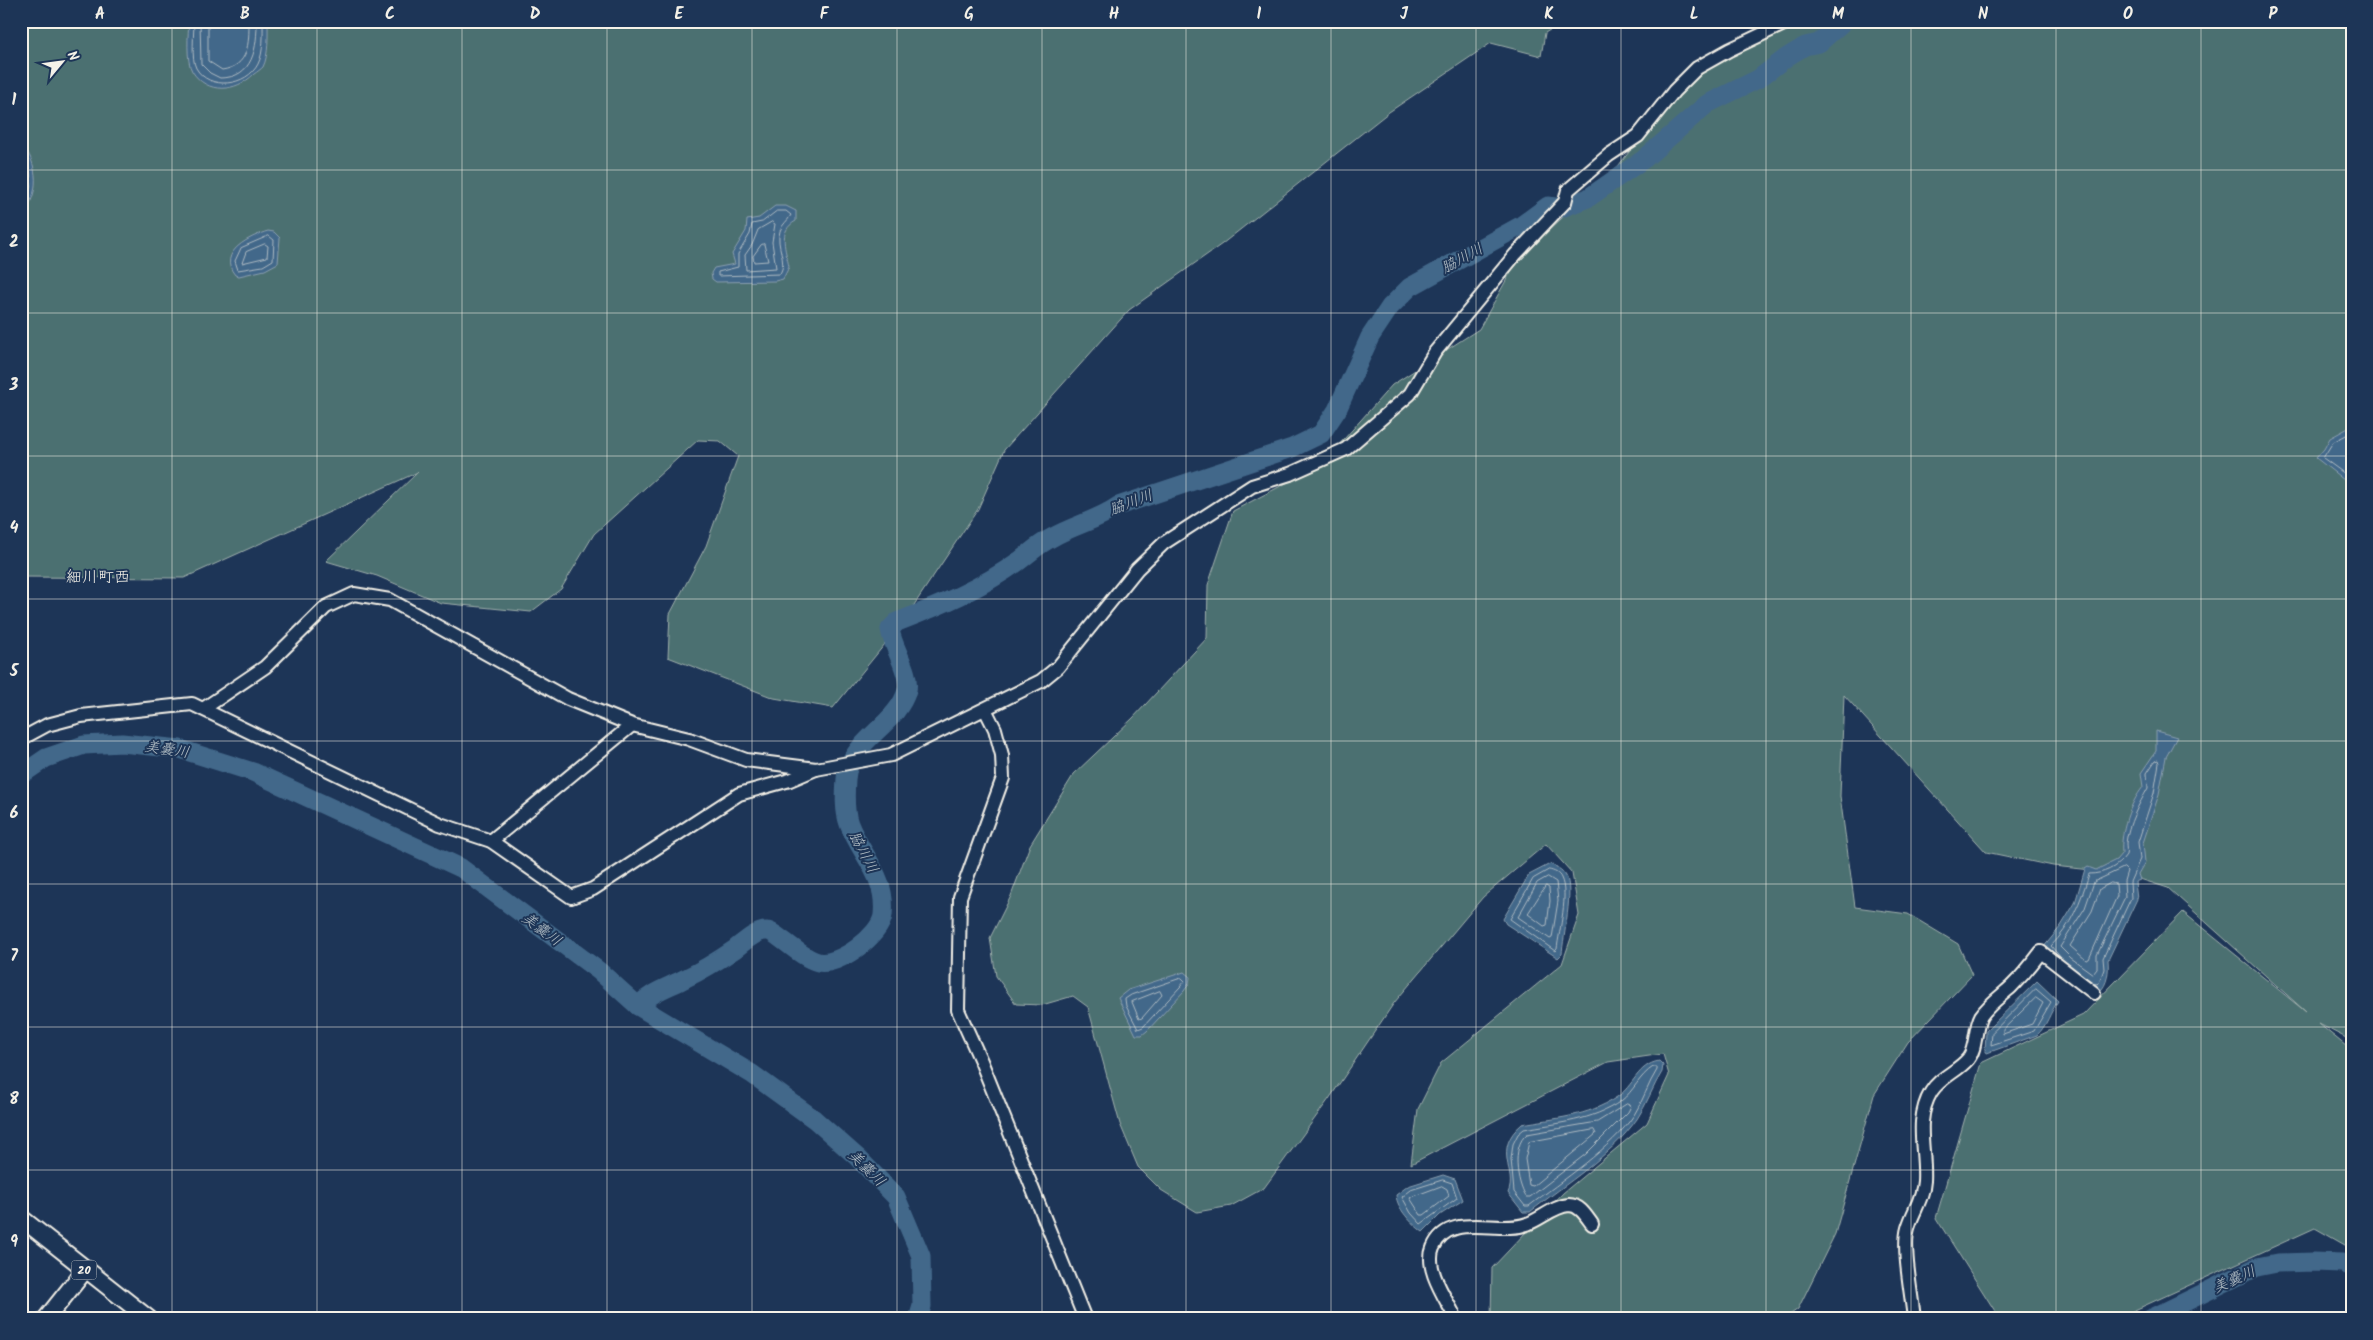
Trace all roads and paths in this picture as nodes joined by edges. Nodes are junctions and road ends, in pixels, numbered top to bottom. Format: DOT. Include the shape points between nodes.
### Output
graph roads {
  1 [pos="1790,21"];
  2 [pos="203,709"];
  3 [pos="985,709"];
  4 [pos="632,725"];
  5 [pos="21,739"];
  6 [pos="816,769"];
  7 [pos="491,841"];
  8 [pos="2094,993"];
  9 [pos="21,1218"];
  10 [pos="1592,1224"];
  11 [pos="85,1270"];
  12 [pos="46,1319"];
  13 [pos="149,1319"];
  14 [pos="1085,1319"];
  15 [pos="1456,1319"];
  16 [pos="1914,1319"];
  1 -- 3 [label="street" via="1697,68 1674,90 1638,136 1609,155 1568,190 1565,202 1515,255 1435,352 1410,394 1346,449 1290,474 1252,486 1164,543 1137,569 1058,667 1041,681"];
  2 -- 4 [label="street" via="265,667 326,607 354,594 390,600 568,699"];
  2 -- 5 [label="street" via="192,704 81,716 47,725"];
  2 -- 7 [label="street" via="440,824"];
  3 -- 6 [label="street" via="909,747 879,757"];
  3 -- 14 [label="street" via="1002,755 1003,778 960,897 958,1010"];
  4 -- 6 [label="street" via="689,739 746,760"];
  4 -- 7 [label="street"];
  6 -- 7 [label="street" via="739,794 593,889 570,896"];
  8 -- 16 [label="street" via="2041,952 1982,1016 1968,1059 1943,1077 1932,1091 1923,1110 1921,1128 1924,1181 1906,1243"];
  9 -- 11 [label="main road, 20"];
  10 -- 15 [label="street" via="1580,1209 1570,1205 1527,1225 1509,1228 1468,1226 1442,1235 1433,1248 1431,1264"];
  11 -- 12 [label="main road"];
  11 -- 13 [label="main road, 20"];
}
